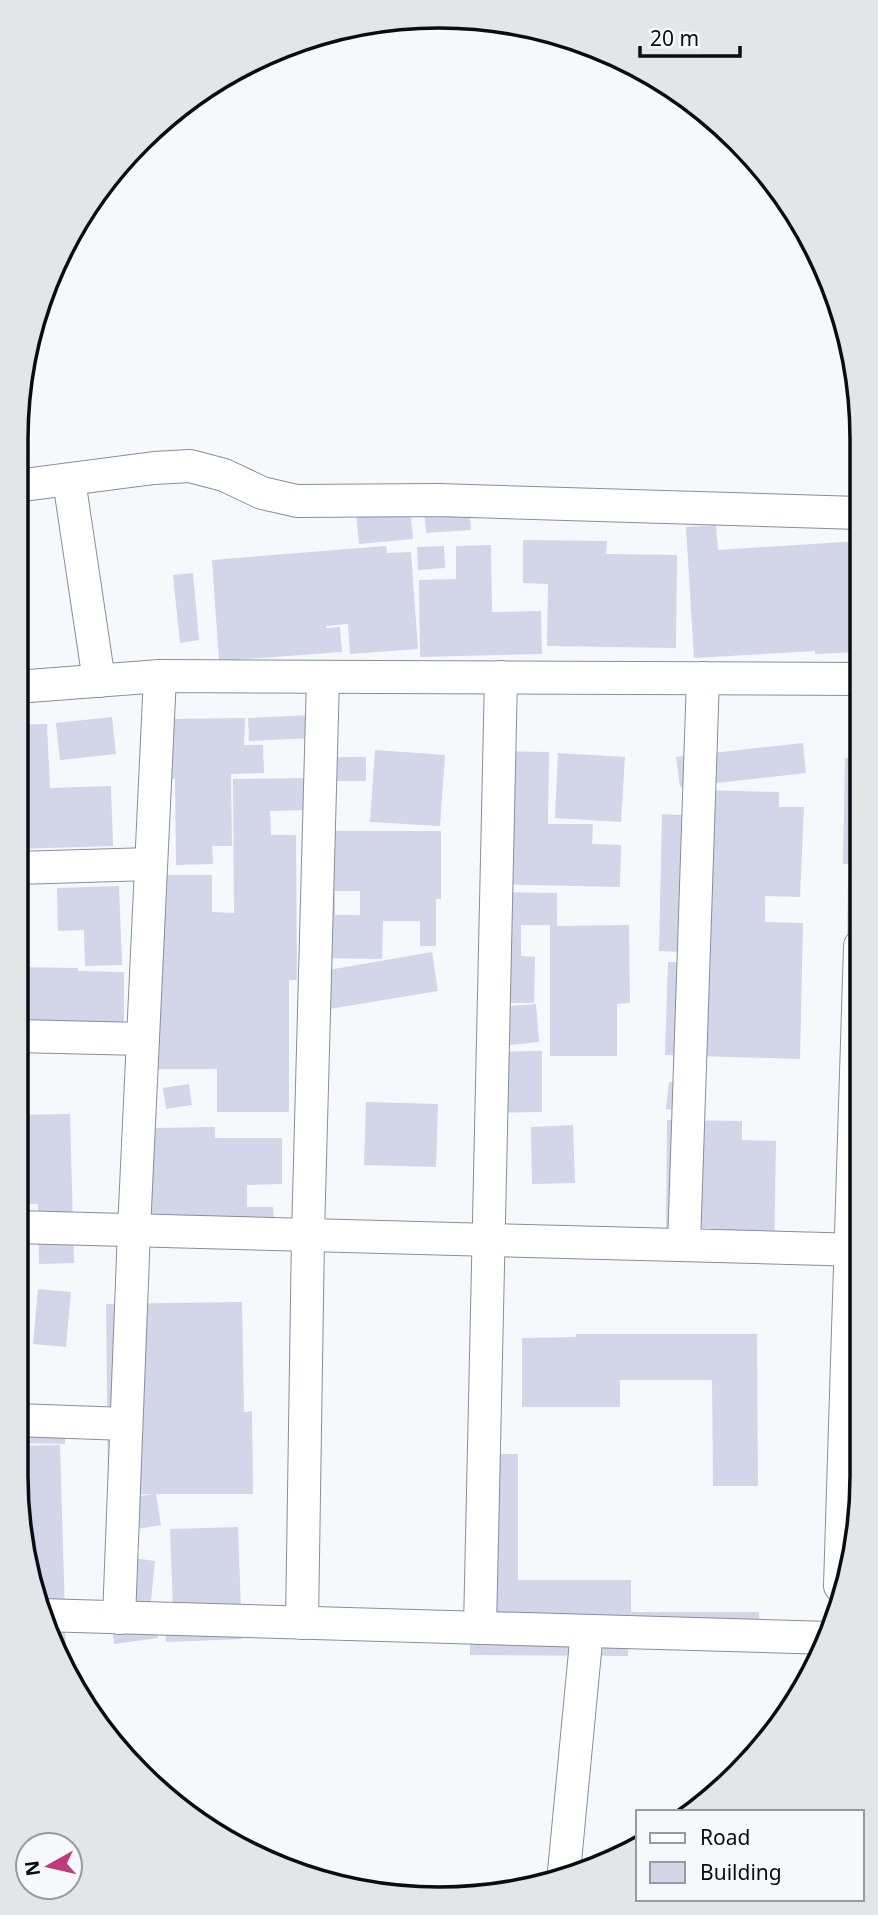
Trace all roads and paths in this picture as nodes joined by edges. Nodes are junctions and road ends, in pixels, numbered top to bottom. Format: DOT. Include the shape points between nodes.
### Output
graph roads {
  1 [pos="69,480"];
  2 [pos="28,485"];
  3 [pos="850,513"];
  4 [pos="160,676"];
  5 [pos="323,677"];
  6 [pos="501,677"];
  7 [pos="702,678"];
  8 [pos="850,679"];
  9 [pos="99,681"];
  10 [pos="28,686"];
  11 [pos="151,864"];
  12 [pos="28,868"];
  13 [pos="28,1036"];
  14 [pos="143,1039"];
  15 [pos="28,1227"];
  16 [pos="134,1230"];
  17 [pos="308,1235"];
  18 [pos="489,1240"];
  19 [pos="684,1245"];
  20 [pos="850,1250"];
  21 [pos="850,1397"];
  22 [pos="28,1420"];
  23 [pos="126,1424"];
  24 [pos="843,1552"];
  25 [pos="53,1615"];
  26 [pos="119,1618"];
  27 [pos="302,1623"];
  28 [pos="480,1628"];
  29 [pos="587,1631"];
  30 [pos="817,1638"];
  31 [pos="564,1867"];
  1 -- 2 [label="street"];
  1 -- 3 [label="street" via="190,466 297,501 438,500"];
  1 -- 9 [label="street"];
  4 -- 5 [label="street"];
  4 -- 9 [label="street"];
  4 -- 11 [label="street"];
  5 -- 6 [label="street"];
  5 -- 17 [label="street"];
  6 -- 7 [label="street"];
  6 -- 18 [label="street"];
  7 -- 8 [label="street"];
  7 -- 19 [label="street"];
  9 -- 10 [label="street"];
  11 -- 12 [label="street"];
  11 -- 14 [label="street"];
  13 -- 14 [label="street"];
  14 -- 16 [label="street"];
  15 -- 16 [label="street"];
  16 -- 17 [label="street"];
  16 -- 23 [label="street"];
  17 -- 18 [label="street"];
  17 -- 27 [label="street"];
  18 -- 19 [label="street"];
  18 -- 28 [label="street"];
  19 -- 20 [label="street"];
  21 -- 24 [label="street"];
  22 -- 23 [label="street"];
  23 -- 26 [label="street"];
  25 -- 26 [label="street"];
  26 -- 27 [label="street"];
  27 -- 28 [label="street"];
  28 -- 29 [label="street"];
  29 -- 30 [label="street"];
  29 -- 31 [label="street"];
}
